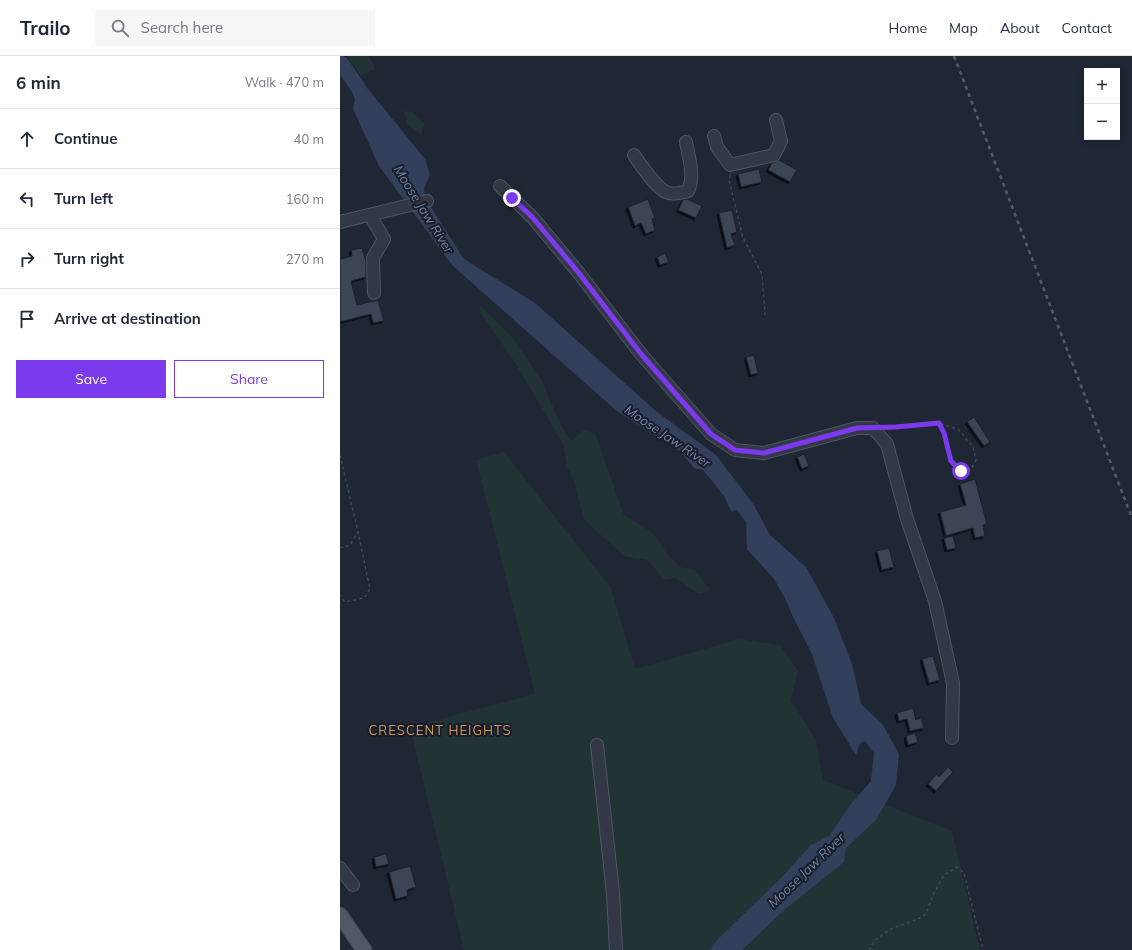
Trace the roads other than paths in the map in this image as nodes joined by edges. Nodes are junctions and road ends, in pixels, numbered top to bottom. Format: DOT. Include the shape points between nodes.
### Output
graph roads {
  1 [pos="776,120"];
  2 [pos="714,136"];
  3 [pos="686,142"];
  4 [pos="634,156"];
  5 [pos="500,186"];
  6 [pos="427,201"];
  7 [pos="370,215"];
  8 [pos="340,222"];
  9 [pos="374,293"];
  10 [pos="952,738"];
  11 [pos="597,745"];
  12 [pos="340,868"];
  13 [pos="353,885"];
  14 [pos="340,915"];
  15 [pos="364,950"];
  16 [pos="616,950"];
  1 -- 2 [label="street" via="781,141 774,155 730,166 717,147"];
  3 -- 4 [label="street" via="692,183 688,191 666,192"];
  5 -- 10 [label="street" via="533,218 641,354 711,434 735,450 764,453 857,428 873,428 887,444 907,519 935,601 953,683"];
  6 -- 7 [label="street"];
  7 -- 8 [label="street"];
  7 -- 9 [label="street" via="384,239 374,258"];
  11 -- 16 [label="street" via="613,893"];
  12 -- 13 [label="street"];
  14 -- 15 [label="main road"];
}
